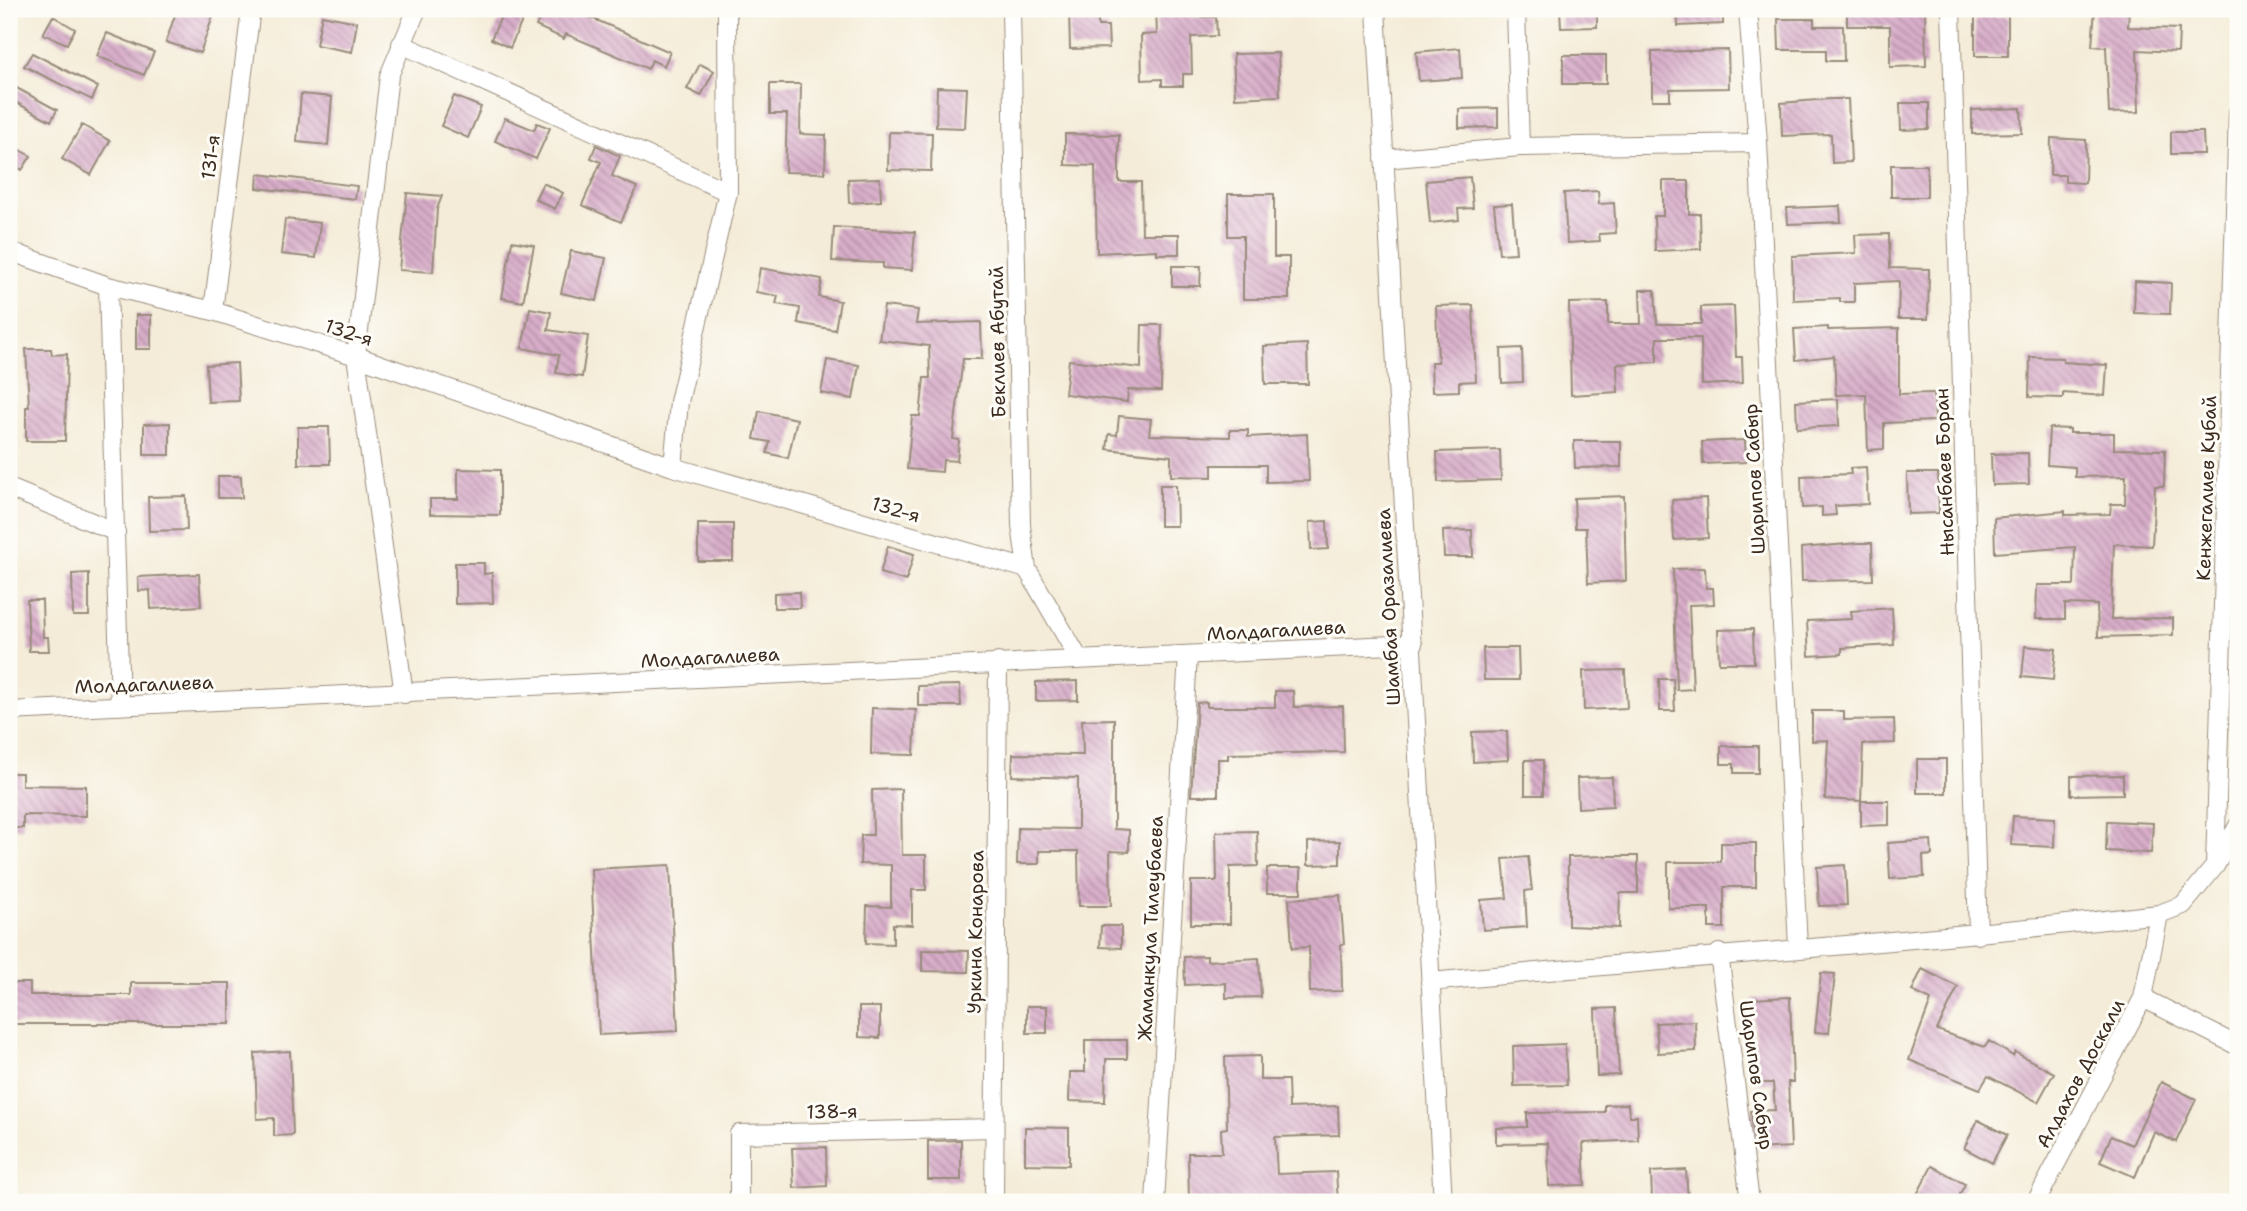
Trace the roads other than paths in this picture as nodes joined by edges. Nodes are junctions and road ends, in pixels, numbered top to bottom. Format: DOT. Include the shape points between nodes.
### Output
graph roads {
  1 [pos="251,9"];
  2 [pos="417,9"];
  3 [pos="727,9"];
  4 [pos="1011,9"];
  5 [pos="1376,9"];
  6 [pos="1516,9"];
  7 [pos="1748,9"];
  8 [pos="1951,9"];
  9 [pos="401,44"];
  10 [pos="2238,112"];
  11 [pos="1758,143"];
  12 [pos="1520,147"];
  13 [pos="1384,159"];
  14 [pos="728,192"];
  15 [pos="9,251"];
  16 [pos="108,286"];
  17 [pos="213,312"];
  18 [pos="356,356"];
  19 [pos="673,467"];
  20 [pos="9,488"];
  21 [pos="116,532"];
  22 [pos="1027,569"];
  23 [pos="1413,644"];
  24 [pos="1188,656"];
  25 [pos="1079,659"];
  26 [pos="998,662"];
  27 [pos="404,694"];
  28 [pos="120,706"];
  29 [pos="9,711"];
  30 [pos="2238,826"];
  31 [pos="2215,866"];
  32 [pos="2158,914"];
  33 [pos="1978,935"];
  34 [pos="1798,947"];
  35 [pos="1719,953"];
  36 [pos="1430,982"];
  37 [pos="2144,998"];
  38 [pos="2238,1046"];
  39 [pos="994,1128"];
  40 [pos="738,1202"];
  41 [pos="994,1202"];
  42 [pos="1155,1202"];
  43 [pos="1443,1202"];
  44 [pos="1750,1202"];
  45 [pos="2036,1202"];
  1 -- 17 [label="street, 131-я"];
  2 -- 9 [label="street"];
  3 -- 14 [label="street"];
  4 -- 22 [label="street, Беклиев Абутай" via="1021,526"];
  5 -- 13 [label="street, Шамбая Оразалиева"];
  6 -- 12 [label="street"];
  7 -- 11 [label="street, Шарипов Сабыр"];
  8 -- 33 [label="street, Нысанбаев Боран"];
  9 -- 14 [label="street"];
  9 -- 18 [label="street" via="389,76"];
  10 -- 31 [label="street, Кенжегалиев Кубай"];
  11 -- 12 [label="street"];
  11 -- 34 [label="street, Шарипов Сабыр"];
  12 -- 13 [label="street"];
  13 -- 23 [label="street, Шамбая Оразалиева"];
  14 -- 19 [label="street" via="679,402"];
  15 -- 16 [label="street, 132-я"];
  16 -- 17 [label="street, 132-я"];
  16 -- 21 [label="street"];
  17 -- 18 [label="street, 132-я"];
  18 -- 19 [label="street, 132-я"];
  18 -- 27 [label="street"];
  19 -- 22 [label="street, 132-я"];
  20 -- 21 [label="street"];
  21 -- 28 [label="street"];
  22 -- 25 [label="street, Беклиев Абутай"];
  23 -- 24 [label="street, Молдагалиева"];
  23 -- 36 [label="street, Шамбая Оразалиева"];
  24 -- 25 [label="street, Молдагалиева"];
  24 -- 42 [label="street, Жаманкула Тилеубаева"];
  25 -- 26 [label="street, Молдагалиева"];
  26 -- 27 [label="street, Молдагалиева"];
  26 -- 39 [label="street, Уркина Конарова"];
  27 -- 28 [label="street, Молдагалиева"];
  28 -- 29 [label="street, Молдагалиева"];
  30 -- 31 [label="street"];
  31 -- 32 [label="street" via="2183,905"];
  32 -- 33 [label="street"];
  32 -- 37 [label="street, Алдахов Доскали"];
  33 -- 34 [label="street"];
  34 -- 35 [label="street"];
  35 -- 36 [label="street"];
  35 -- 44 [label="street, Шарипов Сабыр"];
  36 -- 43 [label="street, Шамбая Оразалиева"];
  37 -- 38 [label="street"];
  37 -- 45 [label="street, Алдахов Доскали"];
  39 -- 40 [label="street, 138-я" via="738,1134"];
  39 -- 41 [label="street, Уркина Конарова"];
}
